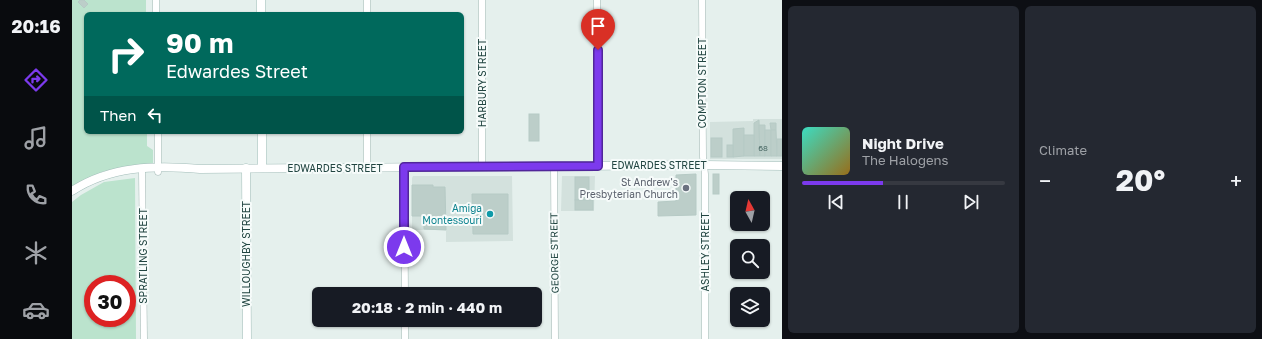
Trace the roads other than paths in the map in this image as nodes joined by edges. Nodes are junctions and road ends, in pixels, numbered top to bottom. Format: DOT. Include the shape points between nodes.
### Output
graph roads {
  1 [pos="156,0"];
  2 [pos="261,0"];
  3 [pos="367,0"];
  4 [pos="482,0"];
  5 [pos="597,0"];
  6 [pos="702,0"];
  7 [pos="156,12"];
  8 [pos="262,12"];
  9 [pos="367,12"];
  10 [pos="158,134"];
  11 [pos="262,134"];
  12 [pos="367,134"];
  13 [pos="704,165"];
  14 [pos="482,166"];
  15 [pos="554,166"];
  16 [pos="598,166"];
  17 [pos="782,166"];
  18 [pos="368,167"];
  19 [pos="404,167"];
  20 [pos="246,168"];
  21 [pos="262,168"];
  22 [pos="158,169"];
  23 [pos="142,172"];
  24 [pos="72,191"];
  25 [pos="72,196"];
  26 [pos="405,287"];
  27 [pos="405,327"];
  28 [pos="144,339"];
  29 [pos="247,339"];
  30 [pos="405,339"];
  31 [pos="555,339"];
  32 [pos="705,339"];
  1 -- 7 [label="street"];
  2 -- 8 [label="street"];
  3 -- 9 [label="street"];
  4 -- 14 [label="street, HARBURY STREET"];
  5 -- 16 [label="street"];
  6 -- 13 [label="street, COMPTON STREET"];
  10 -- 22 [label="street"];
  11 -- 21 [label="street"];
  12 -- 18 [label="street"];
  13 -- 16 [label="street, EDWARDES STREET"];
  13 -- 17 [label="street, EDWARDES STREET"];
  13 -- 32 [label="street, ASHLEY STREET"];
  14 -- 15 [label="street, EDWARDES STREET"];
  14 -- 19 [label="street, EDWARDES STREET"];
  15 -- 16 [label="street, EDWARDES STREET"];
  15 -- 31 [label="street, GEORGE STREET"];
  18 -- 19 [label="street, EDWARDES STREET"];
  18 -- 21 [label="street, EDWARDES STREET"];
  19 -- 26 [label="street"];
  20 -- 21 [label="street, EDWARDES STREET"];
  20 -- 22 [label="street, EDWARDES STREET"];
  20 -- 29 [label="street, WILLOUGHBY STREET"];
  22 -- 23 [label="street, EDWARDES STREET"];
  22 -- 24 [label="street, EDWARDES STREET" via="139,168 112,173 84,183"];
  23 -- 25 [label="street, EDWARDES STREET" via="106,179"];
  23 -- 28 [label="street, SPRATLING STREET"];
  27 -- 30 [label="street"];
}
